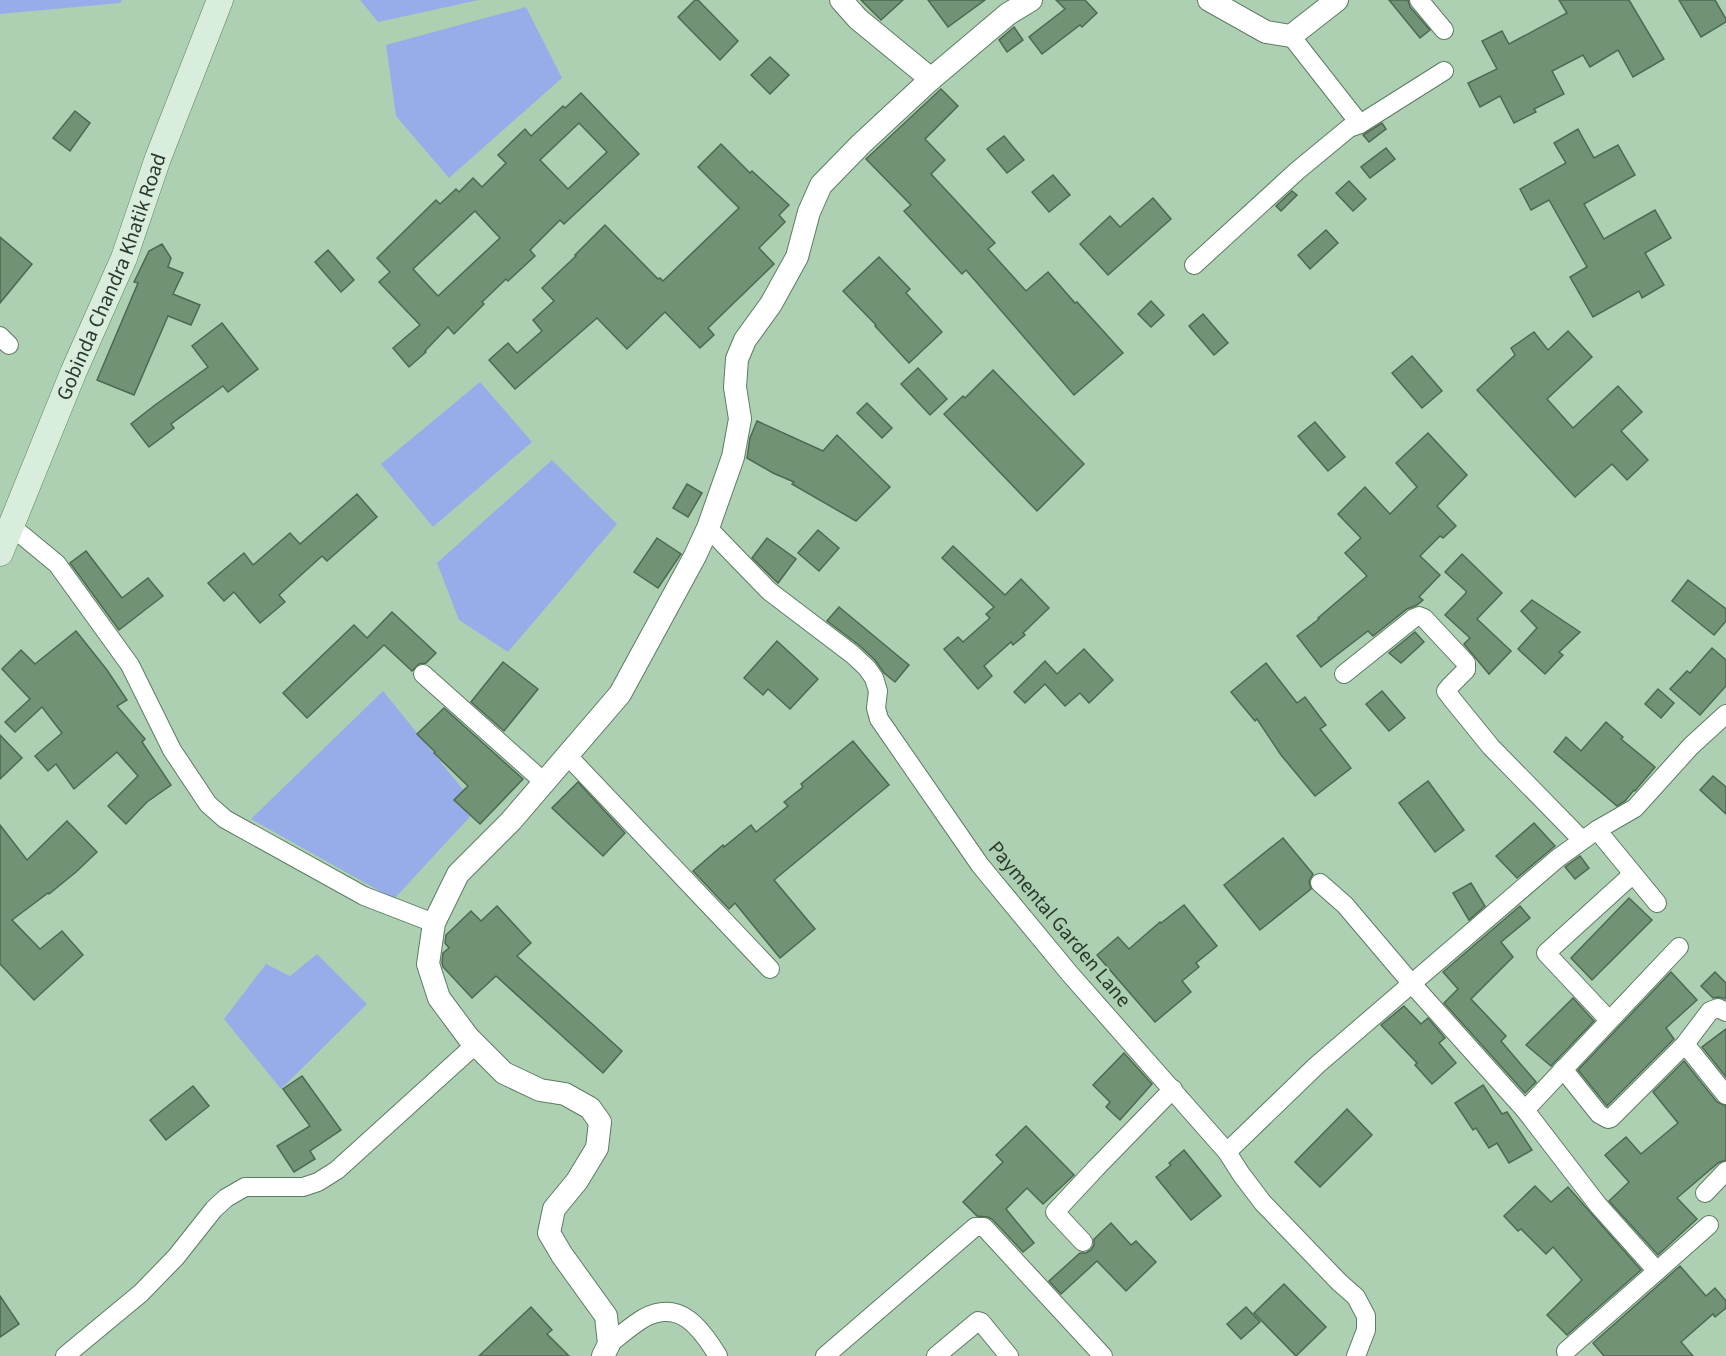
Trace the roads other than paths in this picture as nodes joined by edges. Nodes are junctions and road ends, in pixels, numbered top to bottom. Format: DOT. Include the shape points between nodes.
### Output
graph roads {
  1 [pos="220,0"];
  2 [pos="841,0"];
  3 [pos="1031,0"];
  4 [pos="1209,0"];
  5 [pos="1337,0"];
  6 [pos="1419,0"];
  7 [pos="1444,30"];
  8 [pos="1291,36"];
  9 [pos="1444,71"];
  10 [pos="931,79"];
  11 [pos="1360,124"];
  12 [pos="1194,265"];
  13 [pos="11,526"];
  14 [pos="708,528"];
  15 [pos="0,553"];
  16 [pos="423,674"];
  17 [pos="1344,674"];
  18 [pos="1726,714"];
  19 [pos="567,755"];
  20 [pos="544,782"];
  21 [pos="1597,830"];
  22 [pos="1581,840"];
  23 [pos="1633,874"];
  24 [pos="1320,883"];
  25 [pos="1657,903"];
  26 [pos="434,923"];
  27 [pos="1679,947"];
  28 [pos="770,969"];
  29 [pos="1412,984"];
  30 [pos="1726,1012"];
  31 [pos="1609,1020"];
  32 [pos="1685,1044"];
  33 [pos="476,1045"];
  34 [pos="1563,1069"];
  35 [pos="1173,1089"];
  36 [pos="1726,1095"];
  37 [pos="1525,1110"];
  38 [pos="1227,1152"];
  39 [pos="1726,1171"];
  40 [pos="1705,1193"];
  41 [pos="1709,1226"];
  42 [pos="1083,1242"];
  43 [pos="1657,1270"];
  44 [pos="606,1350"];
  45 [pos="1566,1351"];
  46 [pos="65,1356"];
  47 [pos="718,1356"];
  48 [pos="825,1356"];
  49 [pos="936,1356"];
  50 [pos="1009,1356"];
  51 [pos="1104,1356"];
  52 [pos="1356,1356"];
  1 -- 13 [label="main road, Gobinda Chandra Khatik Road" via="124,258"];
  2 -- 10 [label="street" via="858,20"];
  3 -- 10 [label="street" via="1008,14"];
  4 -- 8 [label="street" via="1266,32"];
  5 -- 8 [label="street"];
  6 -- 7 [label="street"];
  8 -- 11 [label="street"];
  9 -- 11 [label="street"];
  10 -- 14 [label="street" via="841,164 816,194 797,256 737,359 735,387 740,419 733,457"];
  11 -- 12 [label="street" via="1349,128 1297,171"];
  13 -- 15 [label="main road, Gobinda Chandra Khatik Road"];
  13 -- 26 [label="street" via="57,564 130,664 172,750 208,804 225,819 364,896"];
  14 -- 19 [label="street" via="620,694"];
  14 -- 35 [label="street, Paymental Garden Lane" via="770,591 867,668 878,691 879,719 980,865"];
  16 -- 20 [label="street"];
  17 -- 22 [label="street" via="1414,618 1424,618 1466,663 1466,670 1446,691 1491,747"];
  18 -- 21 [label="street" via="1690,746 1635,808"];
  19 -- 20 [label="street"];
  19 -- 28 [label="street"];
  20 -- 26 [label="street" via="458,874"];
  21 -- 22 [label="street"];
  21 -- 23 [label="street"];
  22 -- 29 [label="street"];
  23 -- 25 [label="street"];
  23 -- 31 [label="street" via="1546,953"];
  24 -- 29 [label="street" via="1345,905"];
  26 -- 33 [label="street" via="428,964 439,998"];
  27 -- 31 [label="street"];
  29 -- 37 [label="street"];
  29 -- 38 [label="street" via="1317,1065"];
  30 -- 32 [label="street" via="1718,1008 1710,1011"];
  31 -- 34 [label="street"];
  32 -- 34 [label="street" via="1608,1119 1599,1114"];
  32 -- 36 [label="street"];
  33 -- 44 [label="street" via="504,1073 540,1090 565,1094 590,1108 600,1122 597,1148 554,1209 549,1233 606,1316"];
  33 -- 46 [label="street" via="337,1170 318,1182 303,1187 245,1187 225,1198 141,1293"];
  34 -- 37 [label="street"];
  35 -- 38 [label="street, Paymental Garden Lane"];
  35 -- 42 [label="street" via="1055,1212"];
  37 -- 43 [label="street" via="1598,1206"];
  38 -- 52 [label="street, Paymental Garden Lane" via="1263,1203 1356,1297 1366,1316 1366,1330"];
  39 -- 40 [label="street"];
  41 -- 43 [label="street"];
  43 -- 45 [label="street"];
  44 -- 47 [label="street" via="643,1318 661,1311 676,1312 693,1322"];
  48 -- 51 [label="street" via="979,1226"];
  49 -- 50 [label="street" via="978,1321"];
}
